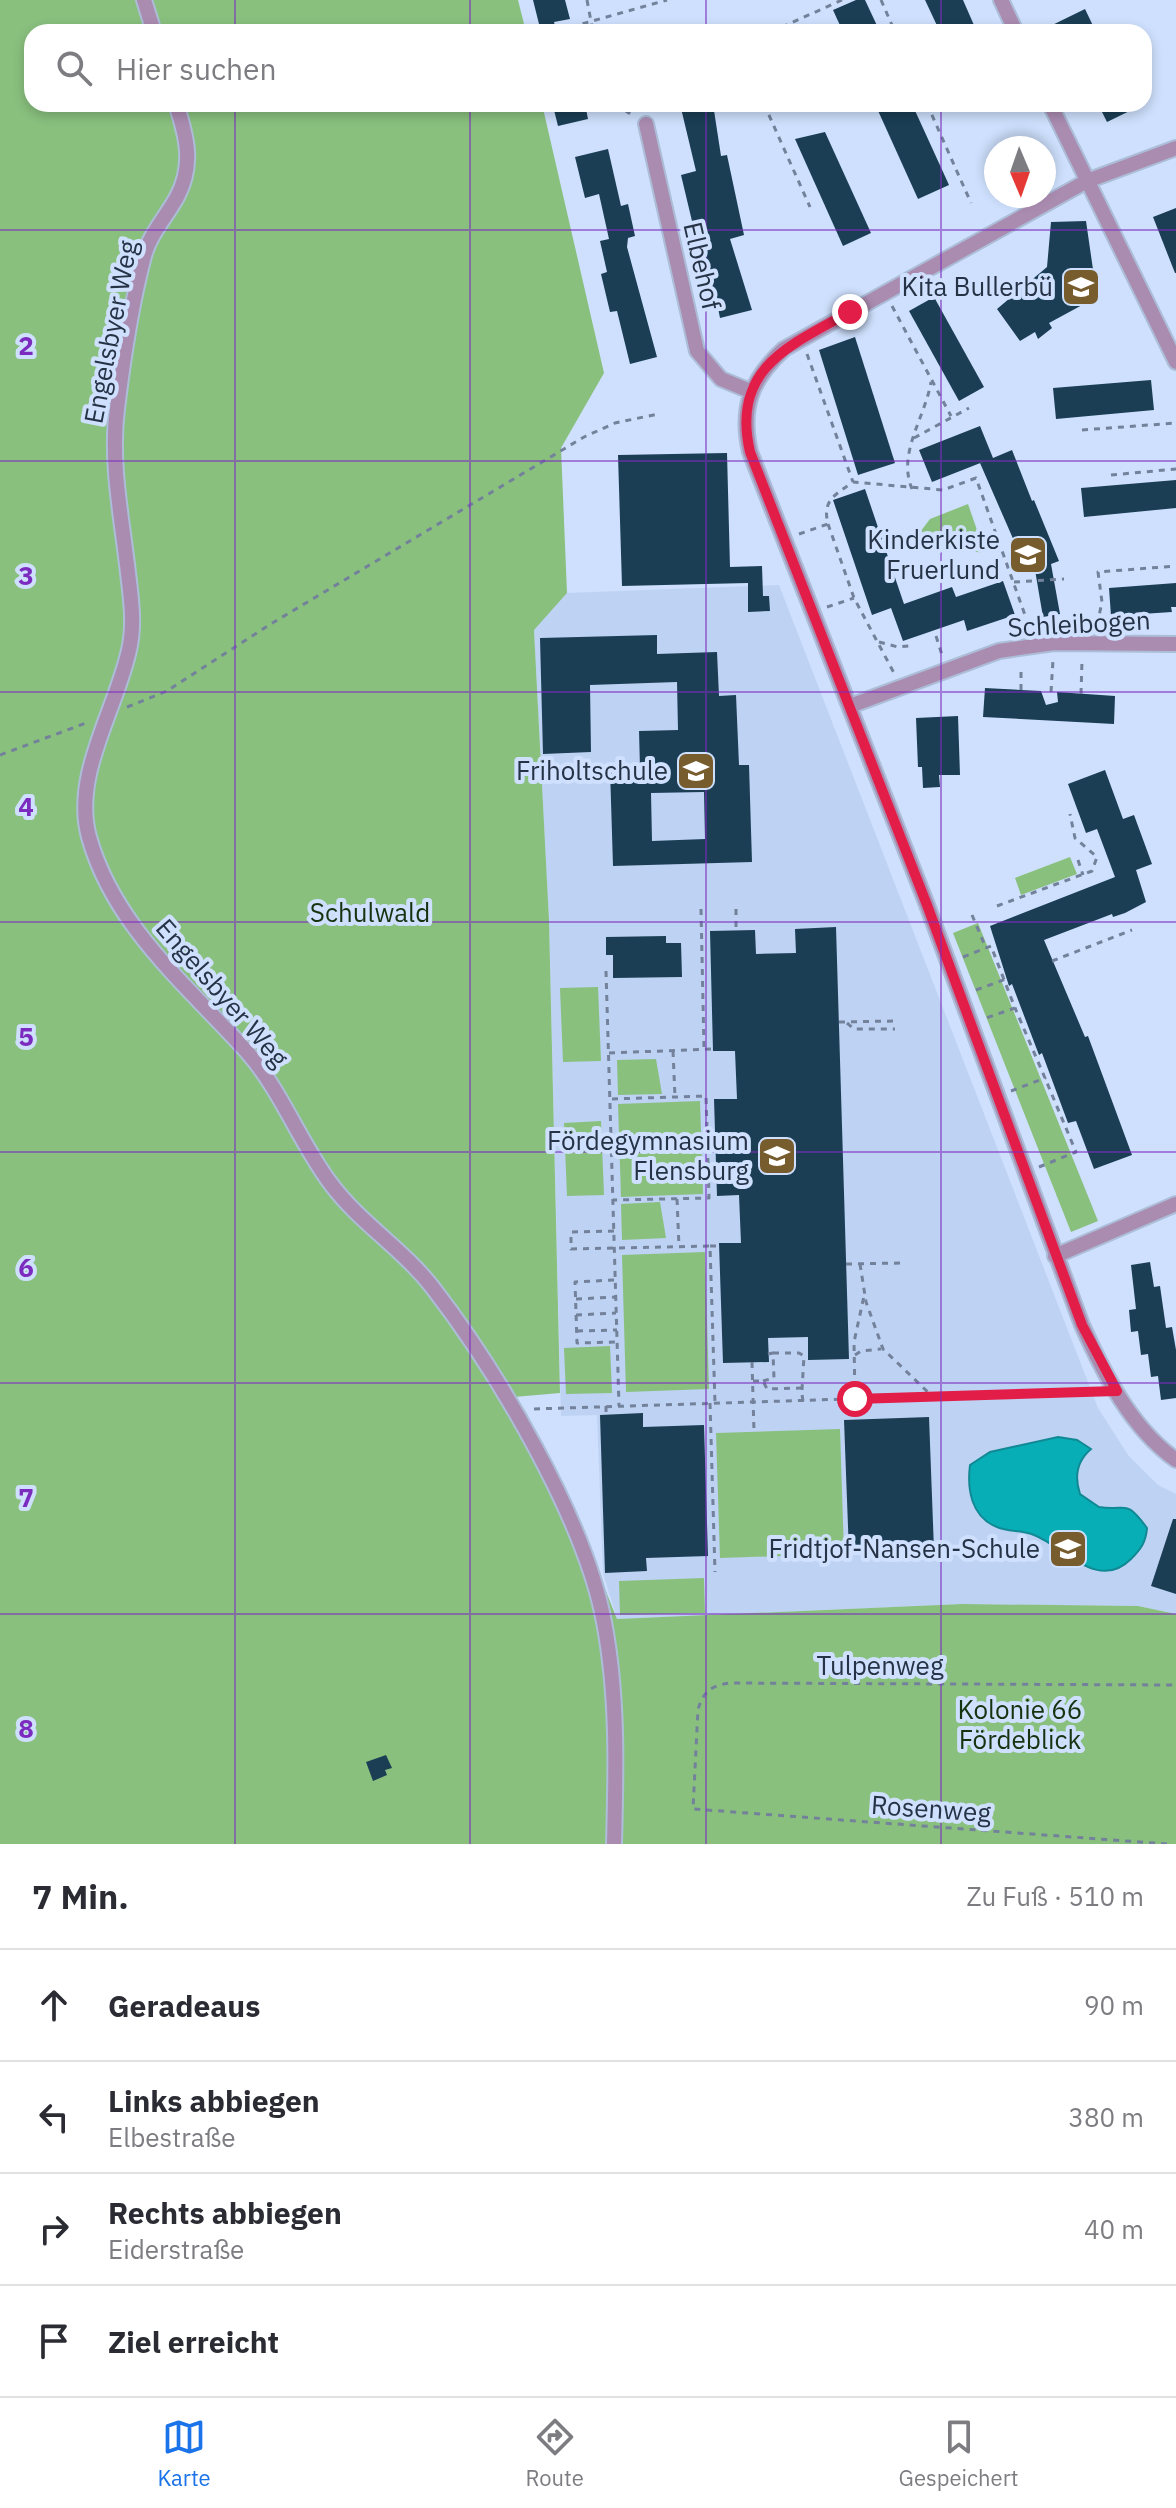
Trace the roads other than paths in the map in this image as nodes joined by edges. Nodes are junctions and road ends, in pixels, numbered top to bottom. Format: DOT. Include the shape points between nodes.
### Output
graph roads {
  1 [pos="144,0"];
  2 [pos="1001,0"];
  3 [pos="152,24"];
  4 [pos="1012,24"];
  5 [pos="179,112"];
  6 [pos="1054,112"];
  7 [pos="646,124"];
  8 [pos="1176,148"];
  9 [pos="1087,181"];
  10 [pos="1176,362"];
  11 [pos="750,391"];
  12 [pos="1176,644"];
  13 [pos="850,706"];
  14 [pos="1176,1204"];
  15 [pos="1055,1256"];
  16 [pos="1176,1460"];
  17 [pos="614,1844"];
  1 -- 3 [label="street"];
  2 -- 4 [label="street"];
  5 -- 17 [label="street, Engelsbyer Weg" via="188,140 188,169 145,253 116,410 115,454 132,610 130,647 87,783 89,839 126,914 158,960 252,1057 333,1188 432,1287 514,1409 578,1539 605,1624 616,1753"];
  6 -- 9 [label="street"];
  7 -- 11 [label="street, Elbehof" via="697,351 721,379"];
  8 -- 9 [label="street"];
  9 -- 10 [label="street"];
  9 -- 11 [label="street" via="802,339 762,369"];
  11 -- 13 [label="street" via="745,429 750,452"];
  12 -- 13 [label="street, Schleibogen" via="1029,646 977,657"];
  13 -- 15 [label="street"];
  14 -- 15 [label="street"];
  15 -- 16 [label="street" via="1097,1359 1142,1431"];
}
